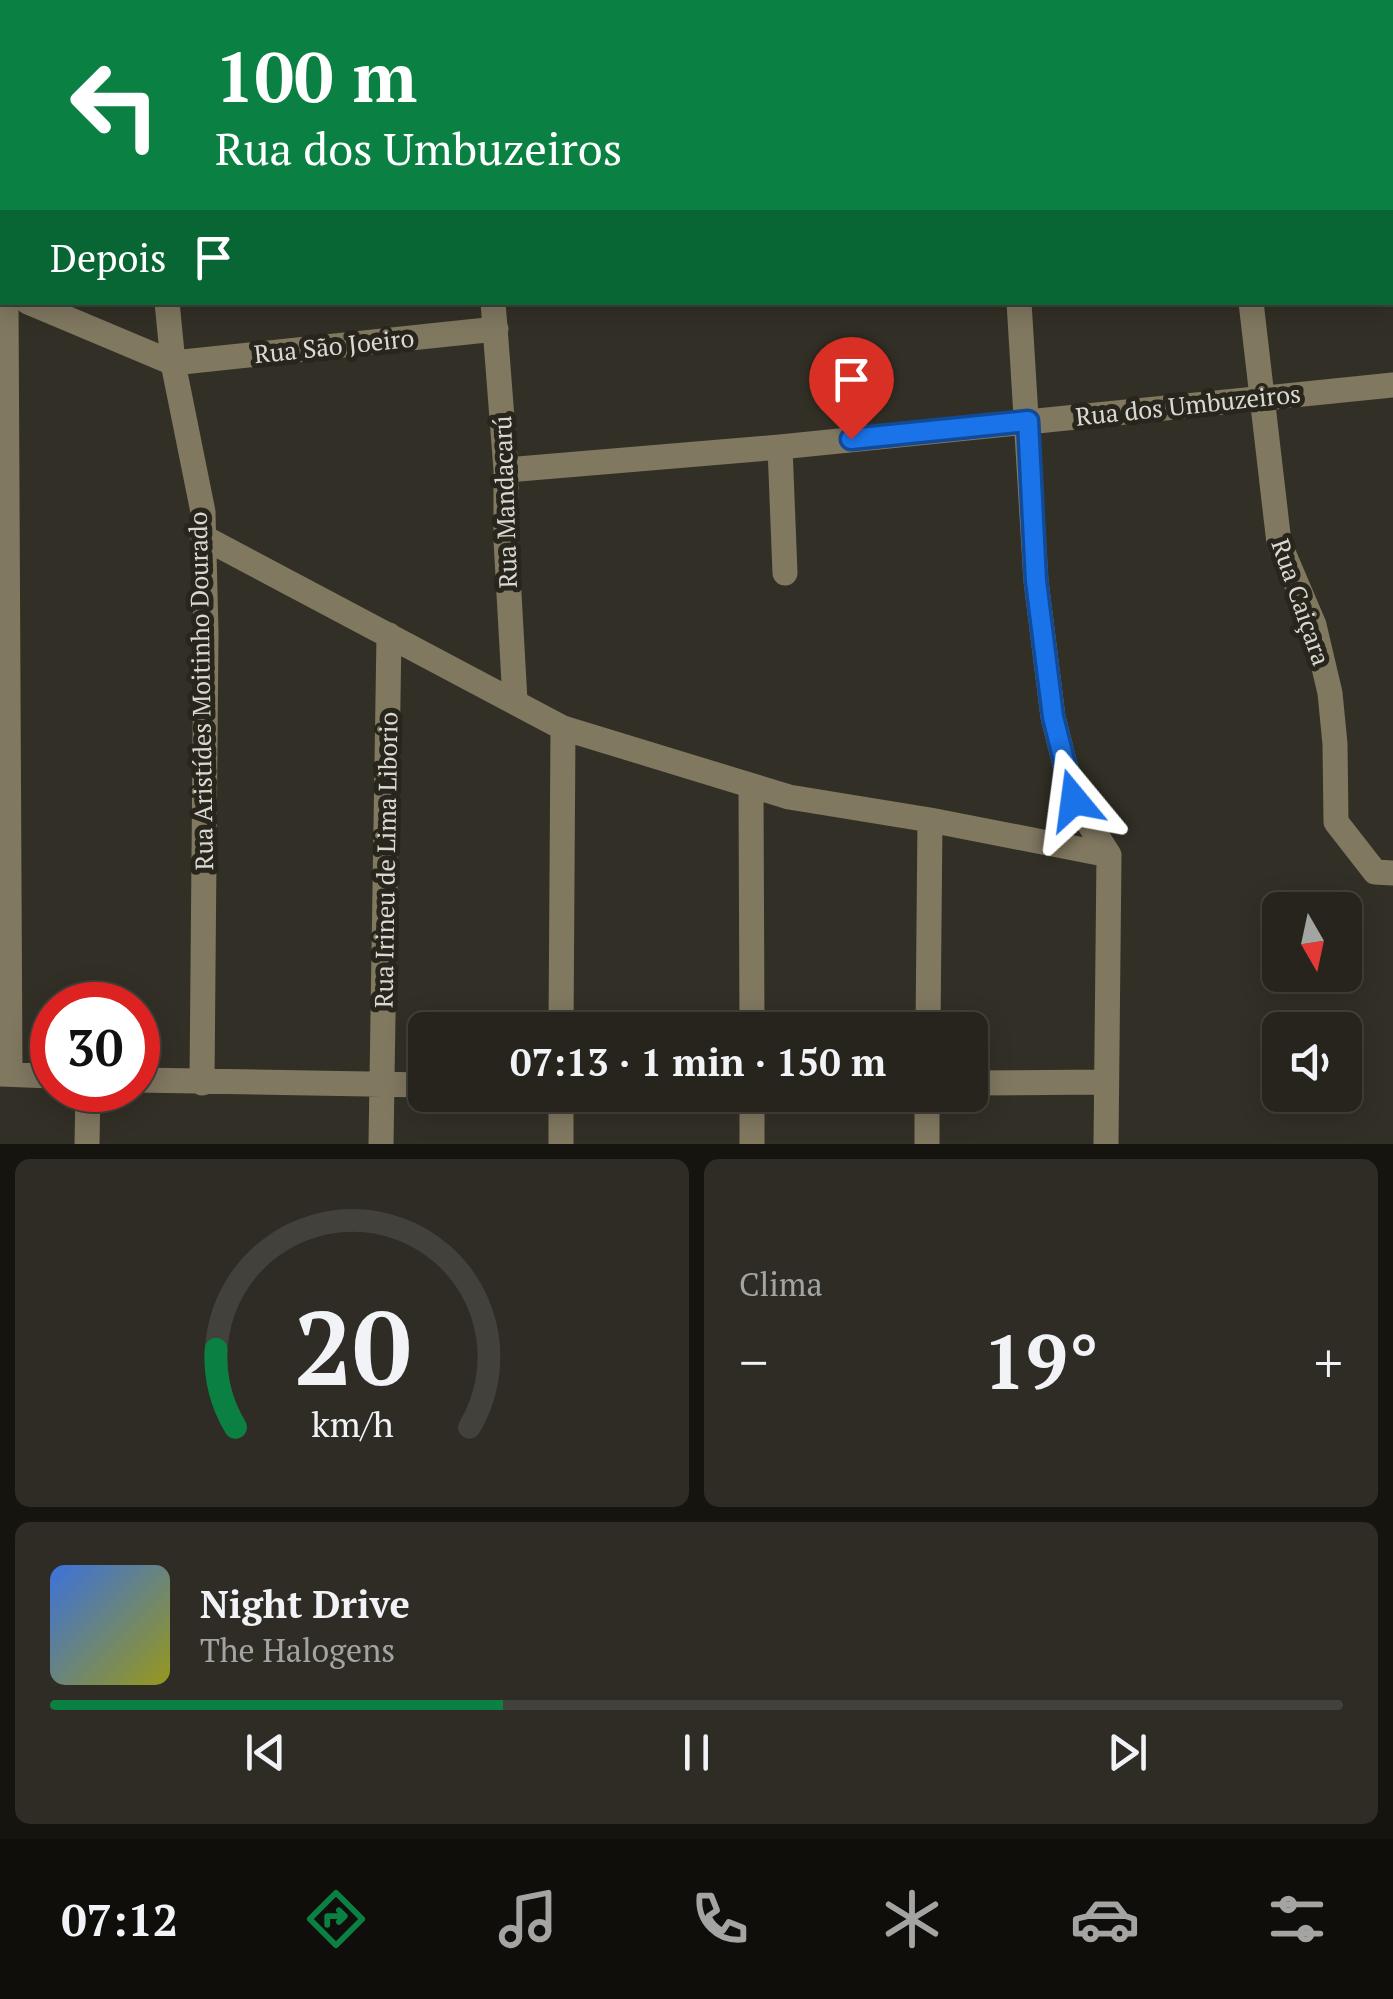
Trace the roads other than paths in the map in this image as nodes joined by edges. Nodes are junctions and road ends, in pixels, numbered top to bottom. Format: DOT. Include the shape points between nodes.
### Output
graph roads {
  1 [pos="6,305"];
  2 [pos="35,305"];
  3 [pos="167,305"];
  4 [pos="493,305"];
  5 [pos="1019,305"];
  6 [pos="1250,305"];
  7 [pos="496,329"];
  8 [pos="173,363"];
  9 [pos="1393,385"];
  10 [pos="1260,398"];
  11 [pos="1028,421"];
  12 [pos="780,446"];
  13 [pos="506,470"];
  14 [pos="3,512"];
  15 [pos="203,537"];
  16 [pos="785,573"];
  17 [pos="389,635"];
  18 [pos="515,701"];
  19 [pos="4,706"];
  20 [pos="563,728"];
  21 [pos="751,786"];
  22 [pos="930,820"];
  23 [pos="1109,855"];
  24 [pos="1393,873"];
  25 [pos="4,890"];
  26 [pos="561,1012"];
  27 [pos="752,1012"];
  28 [pos="928,1012"];
  29 [pos="5,1074"];
  30 [pos="30,1075"];
  31 [pos="160,1081"];
  32 [pos="1106,1082"];
  33 [pos="202,1083"];
  34 [pos="988,1083"];
  35 [pos="383,1085"];
  36 [pos="408,1085"];
  37 [pos="88,1112"];
  38 [pos="560,1112"];
  39 [pos="752,1112"];
  40 [pos="928,1112"];
  41 [pos="87,1144"];
  42 [pos="381,1144"];
  43 [pos="561,1144"];
  44 [pos="752,1144"];
  45 [pos="927,1144"];
  46 [pos="1106,1144"];
  1 -- 14 [label="street"];
  2 -- 8 [label="street"];
  3 -- 8 [label="street, Rua Aristídes Moitinho Dourado"];
  4 -- 7 [label="street, Rua Mandacarú"];
  5 -- 11 [label="street"];
  6 -- 10 [label="street, Rua Caiçara"];
  7 -- 8 [label="street, Rua São Joeiro"];
  7 -- 13 [label="street, Rua Mandacarú"];
  8 -- 15 [label="street, Rua Aristídes Moitinho Dourado"];
  9 -- 10 [label="street, Rua dos Umbuzeiros"];
  10 -- 11 [label="street, Rua dos Umbuzeiros"];
  10 -- 24 [label="street, Rua Caiçara" via="1279,543 1314,626 1330,693 1336,822 1375,872"];
  11 -- 12 [label="street, Rua dos Umbuzeiros"];
  11 -- 23 [label="street" via="1036,581 1053,717 1074,800"];
  12 -- 13 [label="street, Rua dos Umbuzeiros"];
  12 -- 16 [label="street"];
  13 -- 18 [label="street, Rua Mandacarú"];
  14 -- 19 [label="street"];
  15 -- 17 [label="street"];
  15 -- 33 [label="street, Rua Aristídes Moitinho Dourado"];
  17 -- 18 [label="street"];
  17 -- 35 [label="street, Rua Irineu de Lima Liborio"];
  18 -- 20 [label="street"];
  19 -- 25 [label="street"];
  20 -- 21 [label="street"];
  20 -- 26 [label="street"];
  21 -- 22 [label="street"];
  21 -- 27 [label="street"];
  22 -- 23 [label="street"];
  22 -- 28 [label="street"];
  23 -- 32 [label="street"];
  25 -- 29 [label="street"];
  29 -- 30 [label="street"];
  31 -- 33 [label="street"];
  32 -- 34 [label="street"];
  32 -- 46 [label="street"];
  33 -- 35 [label="street"];
  35 -- 36 [label="street"];
  35 -- 42 [label="street, Rua Irineu de Lima Liborio"];
  37 -- 41 [label="street"];
  38 -- 43 [label="street"];
  39 -- 44 [label="street"];
  40 -- 45 [label="street"];
}
